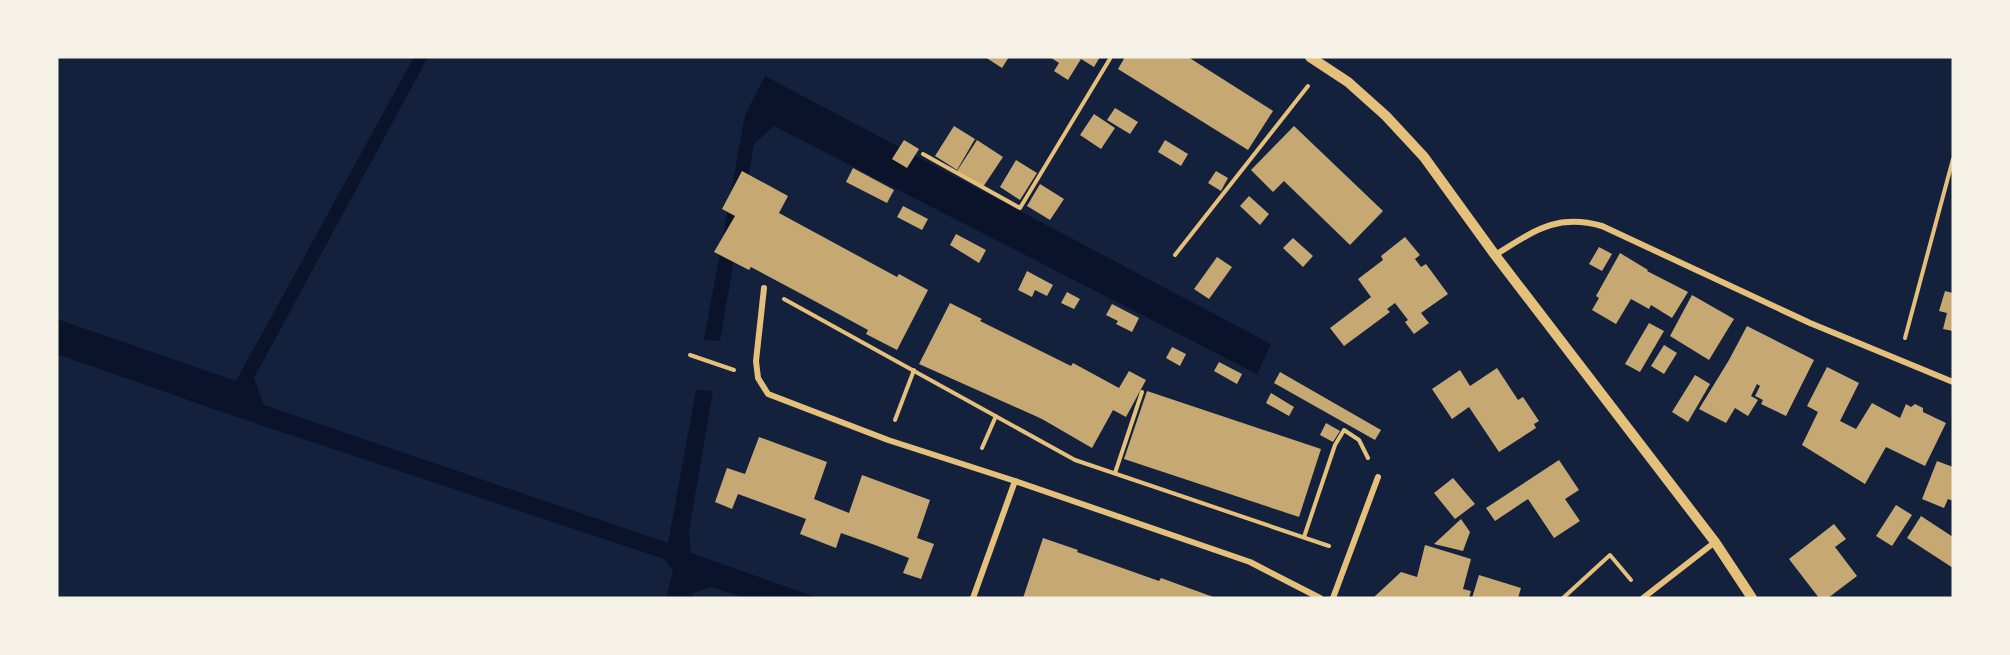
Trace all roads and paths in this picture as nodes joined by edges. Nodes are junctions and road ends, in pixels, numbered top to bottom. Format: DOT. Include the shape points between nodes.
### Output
graph roads {
  1 [pos="1112,57"];
  2 [pos="1310,57"];
  3 [pos="1324,66"];
  4 [pos="923,154"];
  5 [pos="1953,159"];
  6 [pos="1175,255"];
  7 [pos="1495,255"];
  8 [pos="764,288"];
  9 [pos="690,355"];
  10 [pos="1899,359"];
  11 [pos="914,370"];
  12 [pos="758,378"];
  13 [pos="1953,382"];
  14 [pos="1142,392"];
  15 [pos="996,416"];
  16 [pos="888,440"];
  17 [pos="975,468"];
  18 [pos="1115,473"];
  19 [pos="1378,477"];
  20 [pos="1015,481"];
  21 [pos="1304,537"];
  22 [pos="1715,542"];
  23 [pos="1350,553"];
  24 [pos="973,598"];
  25 [pos="1320,598"];
  26 [pos="1333,598"];
  27 [pos="1563,598"];
  28 [pos="1645,598"];
  29 [pos="1752,598"];
  1 -- 4 [label="path" via="1020,208"];
  2 -- 3 [label="street"];
  3 -- 6 [label="path"];
  3 -- 7 [label="street" via="1386,116 1416,149"];
  5 -- 10 [label="path"];
  7 -- 10 [label="street" via="1539,229 1584,221"];
  7 -- 22 [label="street"];
  8 -- 11 [label="path"];
  8 -- 12 [label="street" via="756,361"];
  9 -- 12 [label="path"];
  10 -- 13 [label="street"];
  11 -- 15 [label="path"];
  11 -- 16 [label="path"];
  12 -- 16 [label="street" via="768,394"];
  14 -- 18 [label="path"];
  15 -- 17 [label="path"];
  15 -- 18 [label="path" via="1075,460"];
  16 -- 17 [label="street"];
  17 -- 20 [label="street"];
  18 -- 23 [label="path"];
  19 -- 21 [label="path" via="1359,440 1344,430 1335,445"];
  19 -- 23 [label="street"];
  20 -- 24 [label="street"];
  20 -- 25 [label="street" via="1250,562"];
  22 -- 28 [label="street"];
  22 -- 29 [label="street"];
  23 -- 26 [label="street"];
  27 -- 28 [label="path" via="1610,555"];
}
